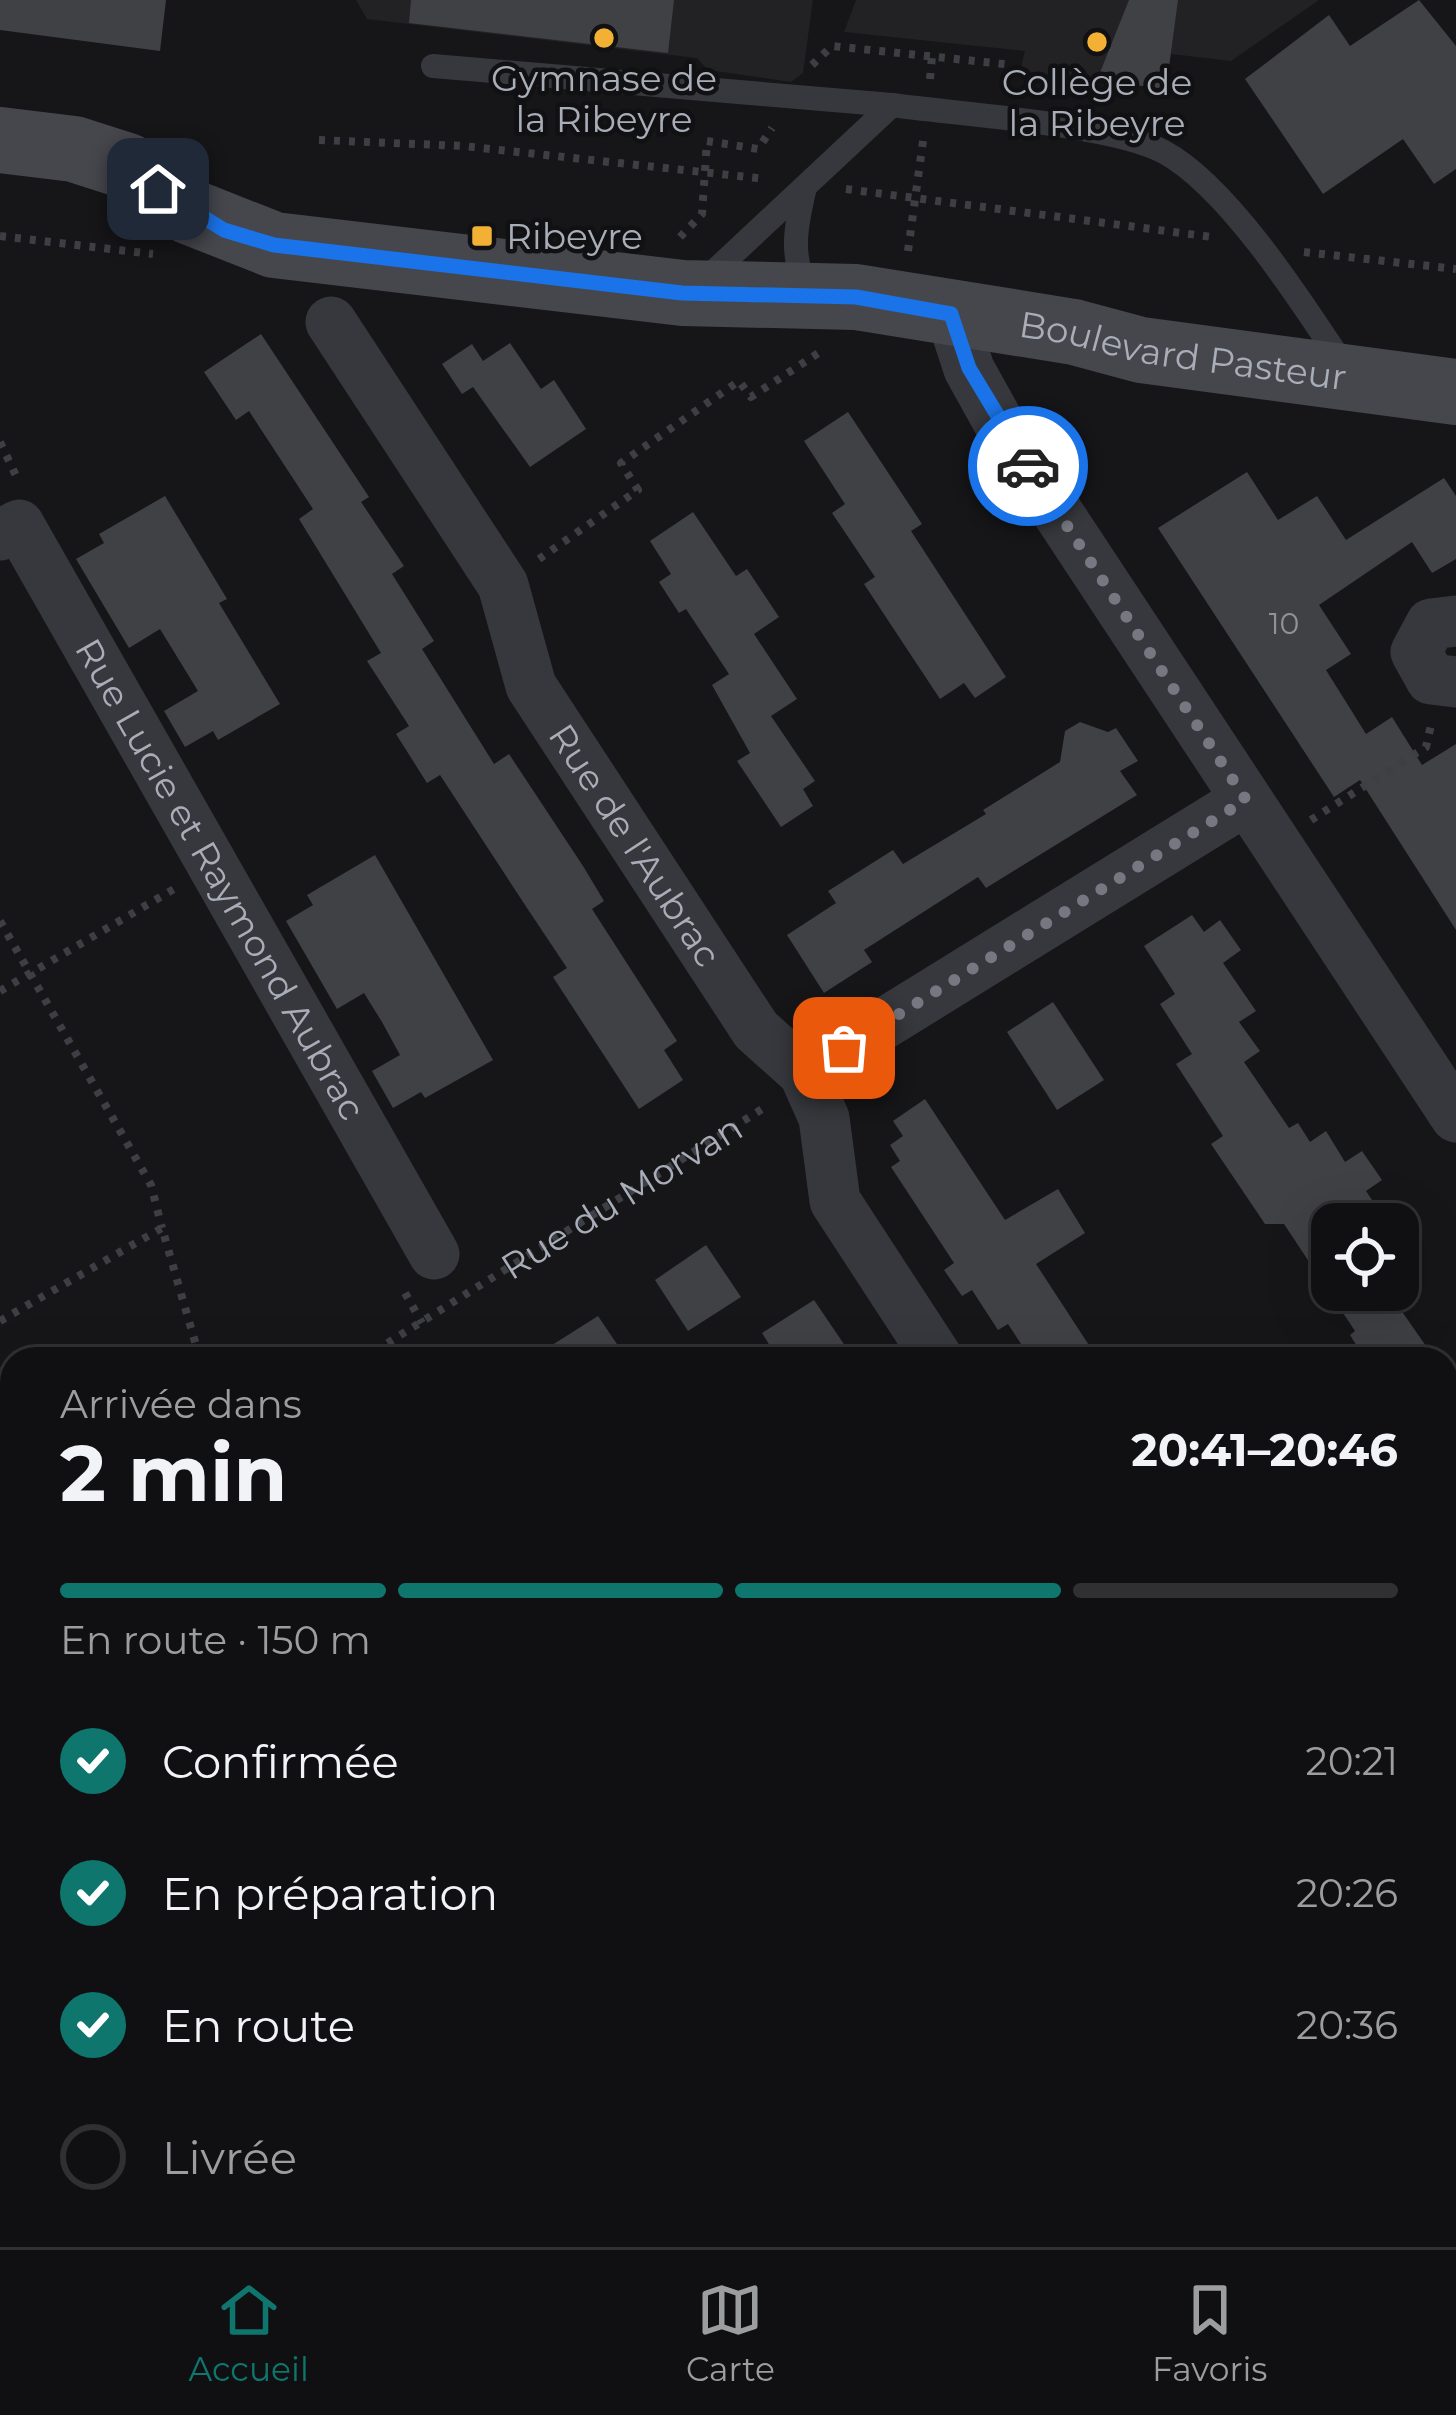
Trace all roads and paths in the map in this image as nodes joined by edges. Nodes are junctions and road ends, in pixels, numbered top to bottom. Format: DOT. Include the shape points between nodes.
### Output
graph roads {
  1 [pos="1013,65"];
  2 [pos="433,66"];
  3 [pos="793,97"];
  4 [pos="892,105"];
  5 [pos="0,140"];
  6 [pos="320,140"];
  7 [pos="704,170"];
  8 [pos="806,184"];
  9 [pos="0,236"];
  10 [pos="1256,244"];
  11 [pos="158,254"];
  12 [pos="1456,269"];
  13 [pos="677,270"];
  14 [pos="809,296"];
  15 [pos="951,314"];
  16 [pos="331,322"];
  17 [pos="1354,381"];
  18 [pos="1456,392"];
  19 [pos="0,535"];
  20 [pos="1456,621"];
  21 [pos="1449,683"];
  22 [pos="1246,800"];
  23 [pos="1275,843"];
  24 [pos="205,853"];
  25 [pos="0,921"];
  26 [pos="30,974"];
  27 [pos="0,992"];
  28 [pos="804,1073"];
  29 [pos="1448,1085"];
  30 [pos="162,1228"];
  31 [pos="434,1254"];
  32 [pos="0,1321"];
  33 [pos="197,1347"];
  34 [pos="381,1347"];
  35 [pos="930,1347"];
  1 -- 3 [label="path" via="832,46"];
  2 -- 3 [label="lane"];
  3 -- 4 [label="lane"];
  3 -- 7 [label="path" via="758,149 706,141"];
  4 -- 8 [label="lane"];
  4 -- 10 [label="lane" via="1126,139 1166,152"];
  5 -- 13 [label="main road, Boulevard Pasteur" via="74,149 127,166 188,211 274,245"];
  6 -- 7 [label="path"];
  7 -- 8 [label="path"];
  7 -- 13 [label="path" via="702,214"];
  8 -- 10 [label="path"];
  8 -- 13 [label="lane" via="718,272"];
  8 -- 14 [label="lane" via="794,230 796,270"];
  9 -- 11 [label="path"];
  10 -- 12 [label="path"];
  10 -- 17 [label="lane"];
  13 -- 14 [label="main road, Boulevard Pasteur"];
  14 -- 15 [label="main road, Boulevard Pasteur"];
  15 -- 17 [label="main road, Boulevard Pasteur"];
  15 -- 22 [label="street" via="1000,425"];
  16 -- 28 [label="street, Rue de l'Aubrac" via="503,585 531,686 756,1030"];
  17 -- 18 [label="main road, Boulevard Pasteur"];
  19 -- 24 [label="street, Rue Lucie et Raymond Aubrac" via="19,525"];
  20 -- 21 [label="street" via="1431,624 1418,641 1423,672"];
  21 -- 23 [label="path" via="1426,747"];
  22 -- 23 [label="street"];
  22 -- 28 [label="street"];
  23 -- 29 [label="street"];
  24 -- 26 [label="path" via="173,890"];
  24 -- 31 [label="street, Rue Lucie et Raymond Aubrac"];
  25 -- 26 [label="path"];
  26 -- 27 [label="path"];
  26 -- 30 [label="path" via="151,1185"];
  28 -- 34 [label="path, Rue du Morvan" via="766,1107"];
  28 -- 35 [label="street, Rue de l'Aubrac" via="824,1118 835,1201"];
  30 -- 32 [label="path"];
  30 -- 33 [label="path"];
}
